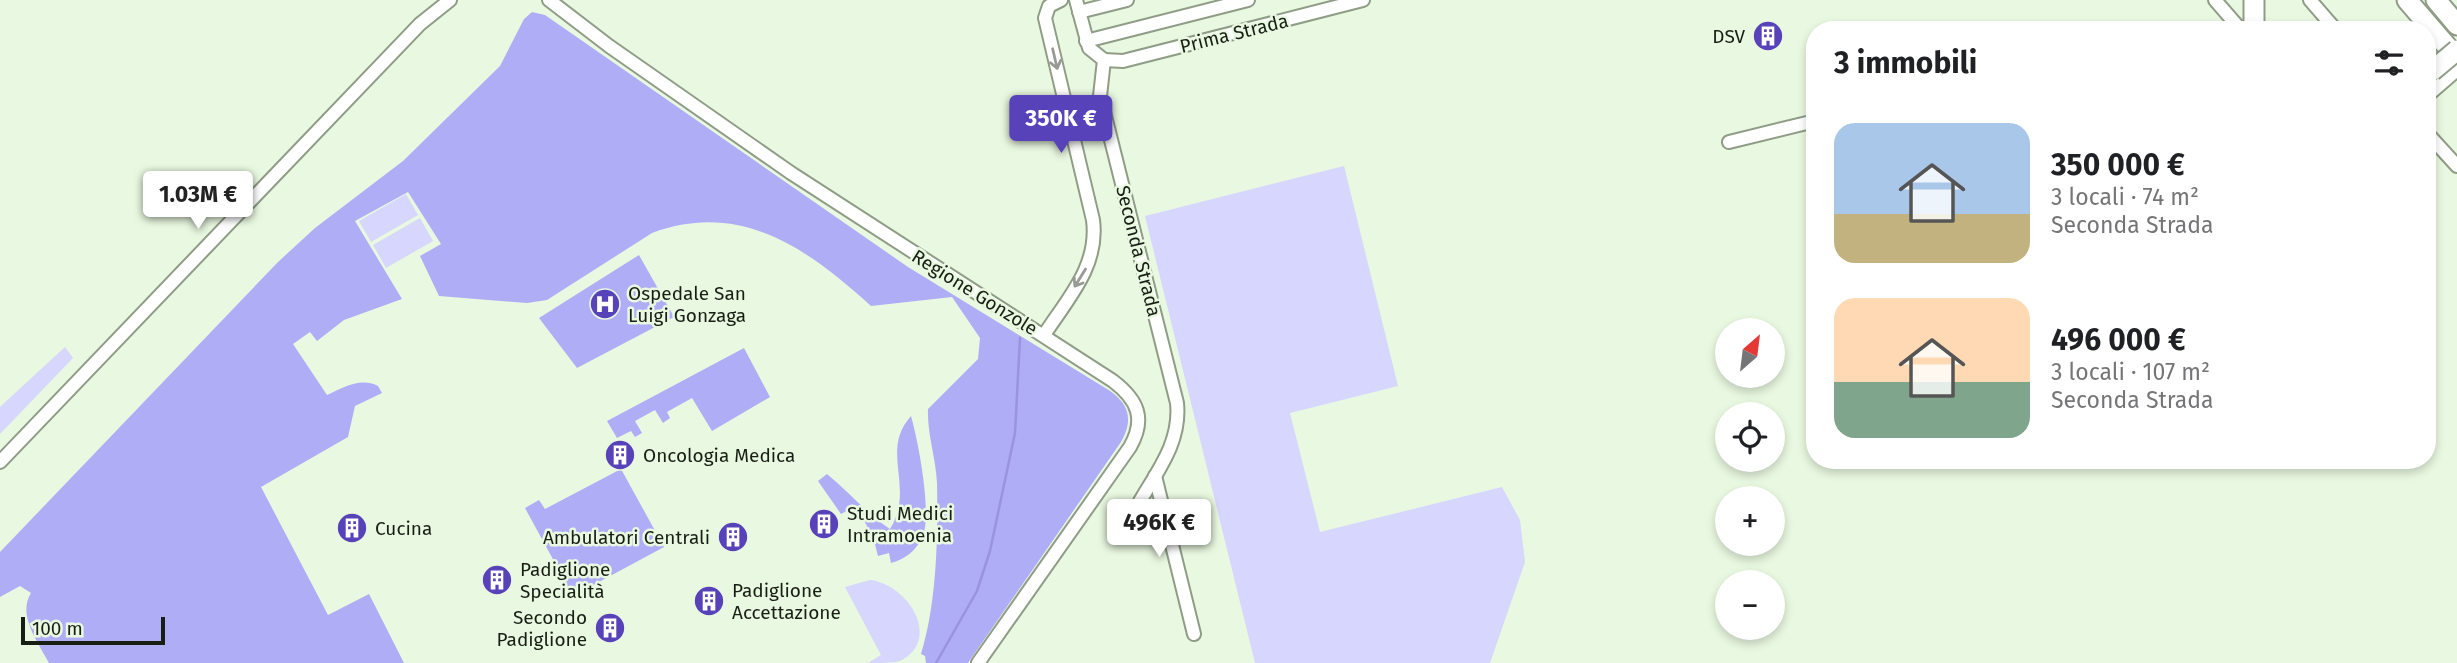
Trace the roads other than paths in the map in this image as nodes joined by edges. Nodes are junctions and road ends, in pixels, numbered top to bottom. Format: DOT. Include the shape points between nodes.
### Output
graph roads {
  1 [pos="434,0"];
  2 [pos="450,0"];
  3 [pos="1061,0"];
  4 [pos="1126,0"];
  5 [pos="1248,0"];
  6 [pos="1363,0"];
  7 [pos="2216,0"];
  8 [pos="2254,0"];
  9 [pos="2310,0"];
  10 [pos="2436,0"];
  11 [pos="2407,1"];
  12 [pos="554,2"];
  13 [pos="1077,6"];
  14 [pos="2234,21"];
  15 [pos="2254,21"];
  16 [pos="2328,21"];
  17 [pos="2425,21"];
  18 [pos="420,24"];
  19 [pos="2457,25"];
  20 [pos="2436,34"];
  21 [pos="1086,41"];
  22 [pos="2457,50"];
  23 [pos="2457,58"];
  24 [pos="1104,60"];
  25 [pos="2457,70"];
  26 [pos="2436,75"];
  27 [pos="2436,76"];
  28 [pos="1806,123"];
  29 [pos="1729,142"];
  30 [pos="2436,143"];
  31 [pos="2457,166"];
  32 [pos="1044,335"];
  33 [pos="0,462"];
  34 [pos="1155,476"];
  35 [pos="1139,503"];
  36 [pos="1194,634"];
  37 [pos="978,663"];
  1 -- 18 [label="street"];
  2 -- 18 [label="street"];
  3 -- 32 [label="street, one-way" via="1049,6 1045,18 1093,219 1095,246 1089,264"];
  4 -- 13 [label="street"];
  5 -- 21 [label="street, Prima Strada"];
  6 -- 24 [label="street, Prima Strada" via="1123,61"];
  7 -- 14 [label="street"];
  8 -- 15 [label="highway"];
  9 -- 16 [label="street"];
  10 -- 19 [label="highway"];
  11 -- 17 [label="highway"];
  12 -- 32 [label="street, Regione Gonzole" via="609,46 792,173"];
  13 -- 21 [label="street"];
  18 -- 33 [label="street"];
  20 -- 23 [label="highway"];
  21 -- 24 [label="street" via="1093,54"];
  22 -- 26 [label="highway, bridge"];
  24 -- 34 [label="street, Seconda Strada" via="1100,96 1177,403 1177,435"];
  25 -- 27 [label="street"];
  28 -- 29 [label="street"];
  30 -- 31 [label="street"];
  32 -- 37 [label="street, Regione Gonzole" via="1133,397 1139,428 1121,461"];
  34 -- 35 [label="street, Seconda Strada"];
  34 -- 36 [label="street"];
}
